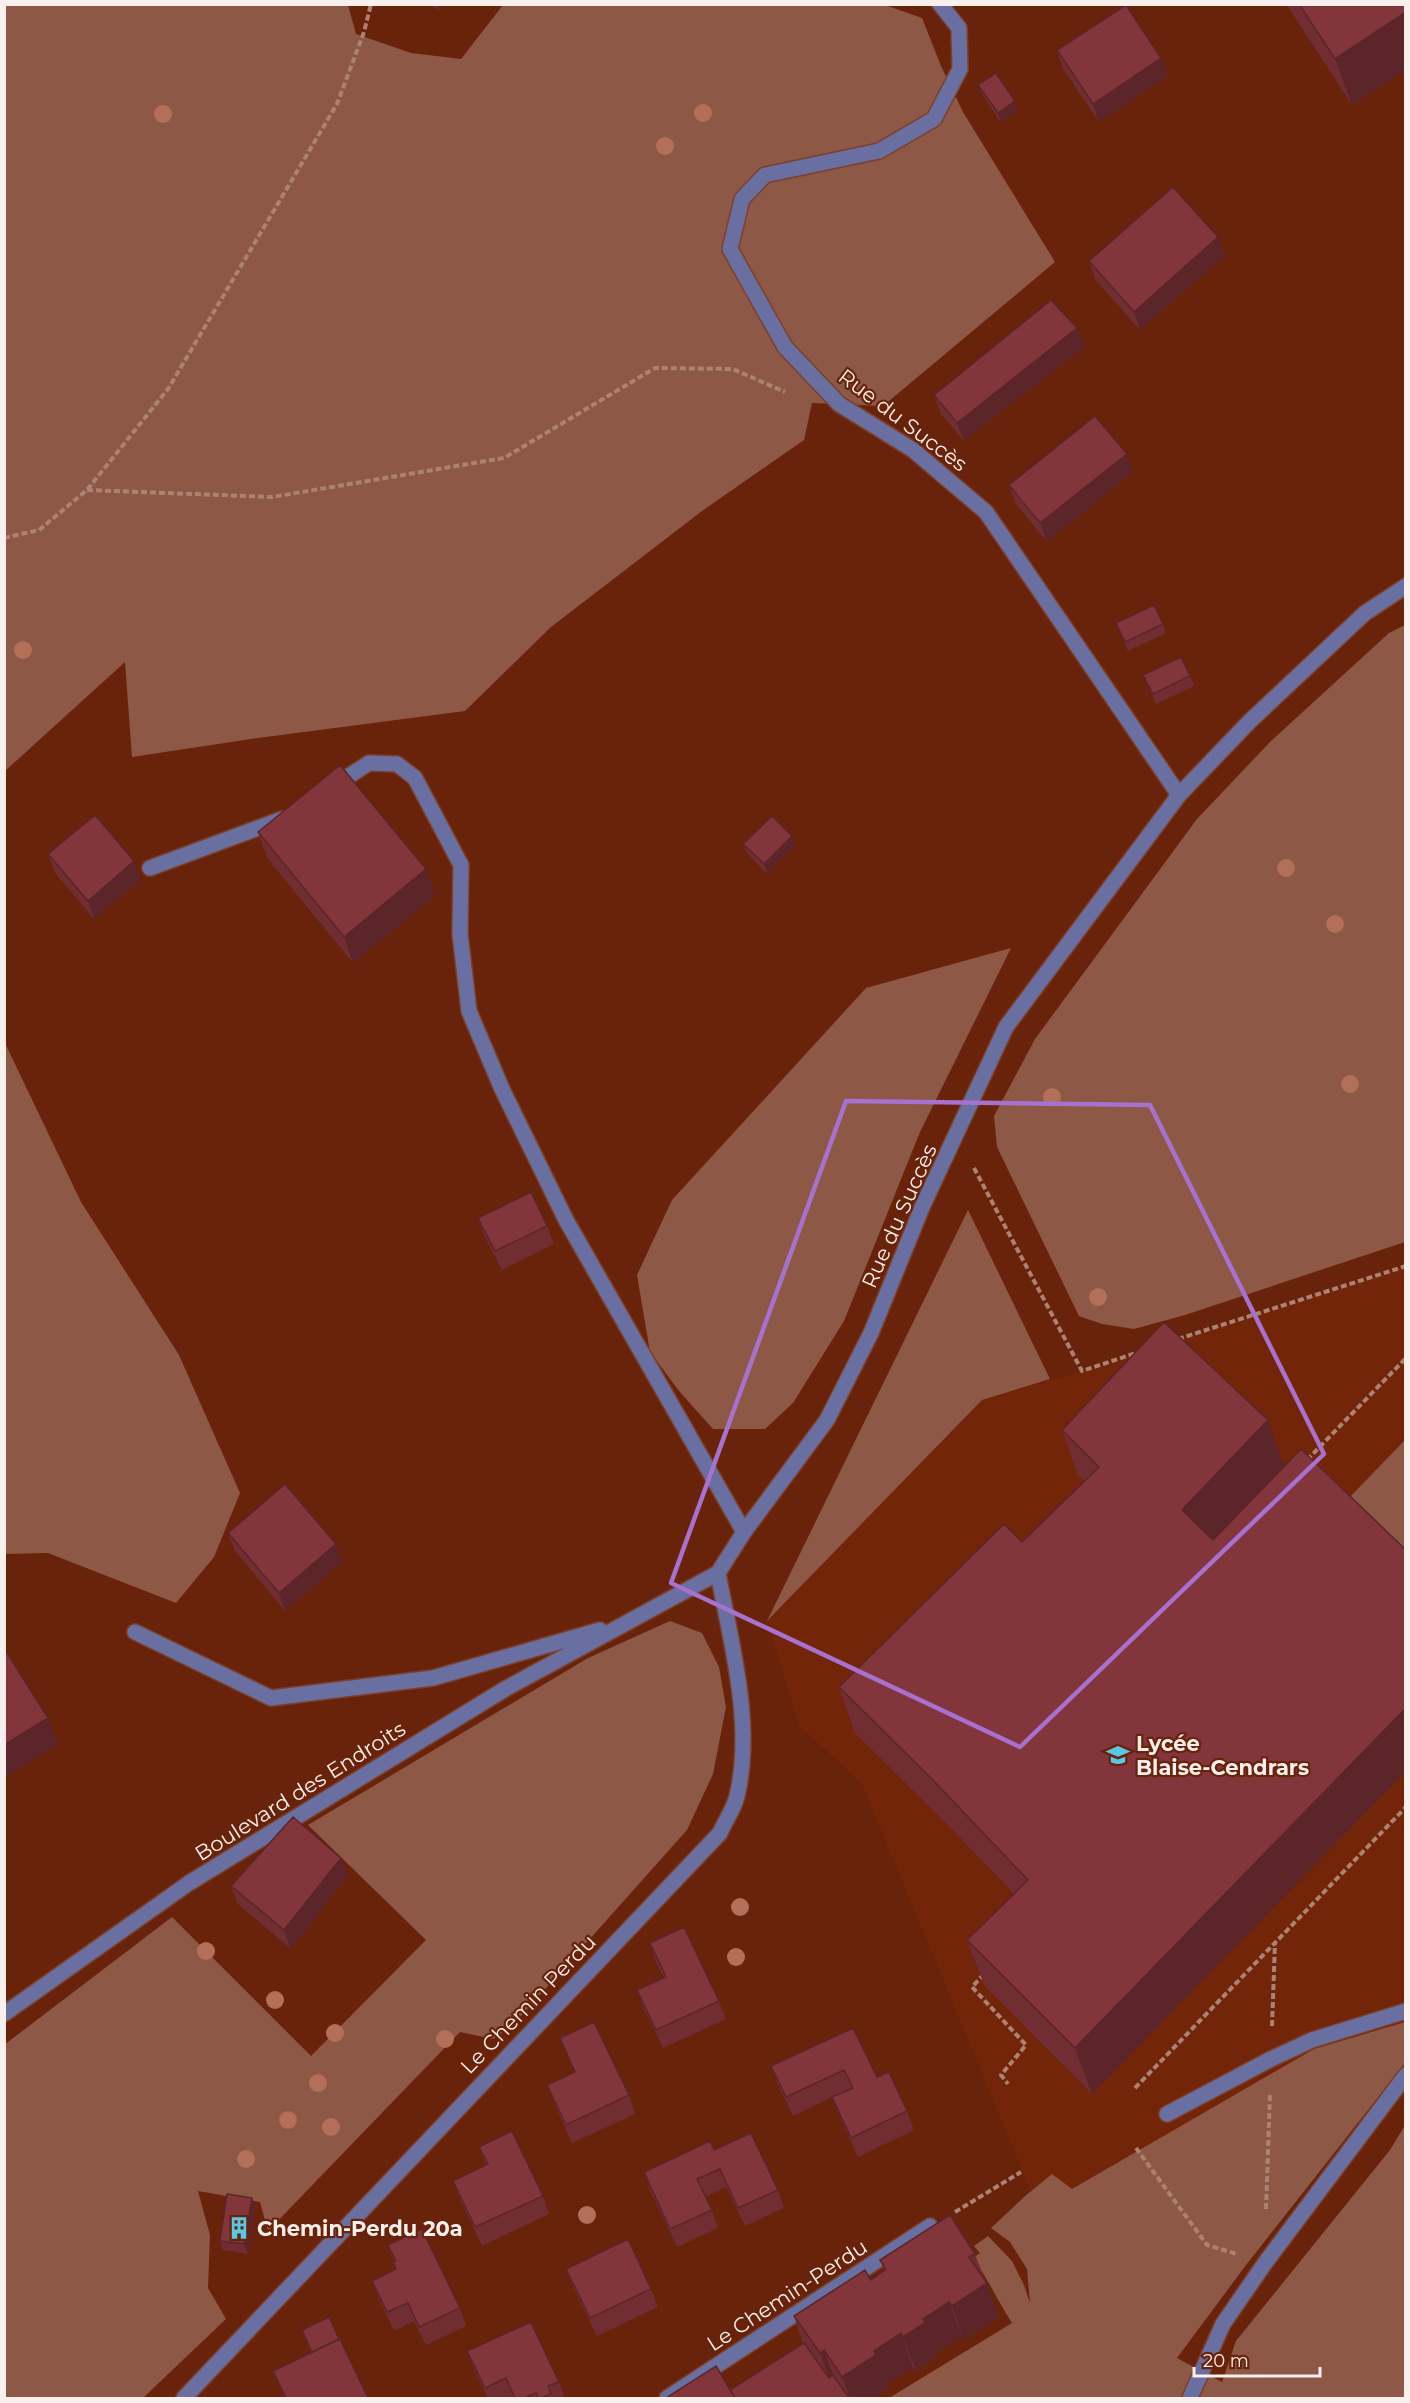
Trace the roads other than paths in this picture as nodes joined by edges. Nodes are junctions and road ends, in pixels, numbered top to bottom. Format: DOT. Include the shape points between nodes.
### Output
graph roads {
  1 [pos="940,4"];
  2 [pos="1406,586"];
  3 [pos="323,792"];
  4 [pos="1179,795"];
  5 [pos="295,810"];
  6 [pos="150,868"];
  7 [pos="744,1532"];
  8 [pos="718,1573"];
  9 [pos="629,1621"];
  10 [pos="135,1632"];
  11 [pos="1406,2012"];
  12 [pos="4,2014"];
  13 [pos="1406,2075"];
  14 [pos="1167,2115"];
  15 [pos="930,2226"];
  16 [pos="184,2398"];
  17 [pos="667,2398"];
  18 [pos="1190,2398"];
  1 -- 4 [label="street, Rue du Succès" via="959,28 960,69 934,119 879,152 765,175 742,200 730,249 785,346 839,404 913,450 986,512"];
  2 -- 4 [label="street, Rue du Succès" via="1365,613 1249,722"];
  3 -- 7 [label="street" via="369,763 397,764 415,778 461,865 460,934 469,1011 502,1089 566,1220"];
  4 -- 7 [label="street, Rue du Succès" via="1006,1027 923,1205 871,1333 827,1420"];
  5 -- 6 [label="street" via="277,822"];
  7 -- 8 [label="street, Rue du Succès"];
  8 -- 9 [label="street, Rue du Succès"];
  8 -- 16 [label="street, Le Chemin Perdu" via="741,1697 742,1770 737,1799 720,1833"];
  9 -- 10 [label="street" via="433,1678 271,1698"];
  9 -- 12 [label="street, Boulevard des Endroits" via="505,1689 189,1883"];
  11 -- 14 [label="street" via="1312,2040"];
  13 -- 18 [label="street" via="1223,2324"];
  15 -- 17 [label="street, Le Chemin-Perdu"];
}
